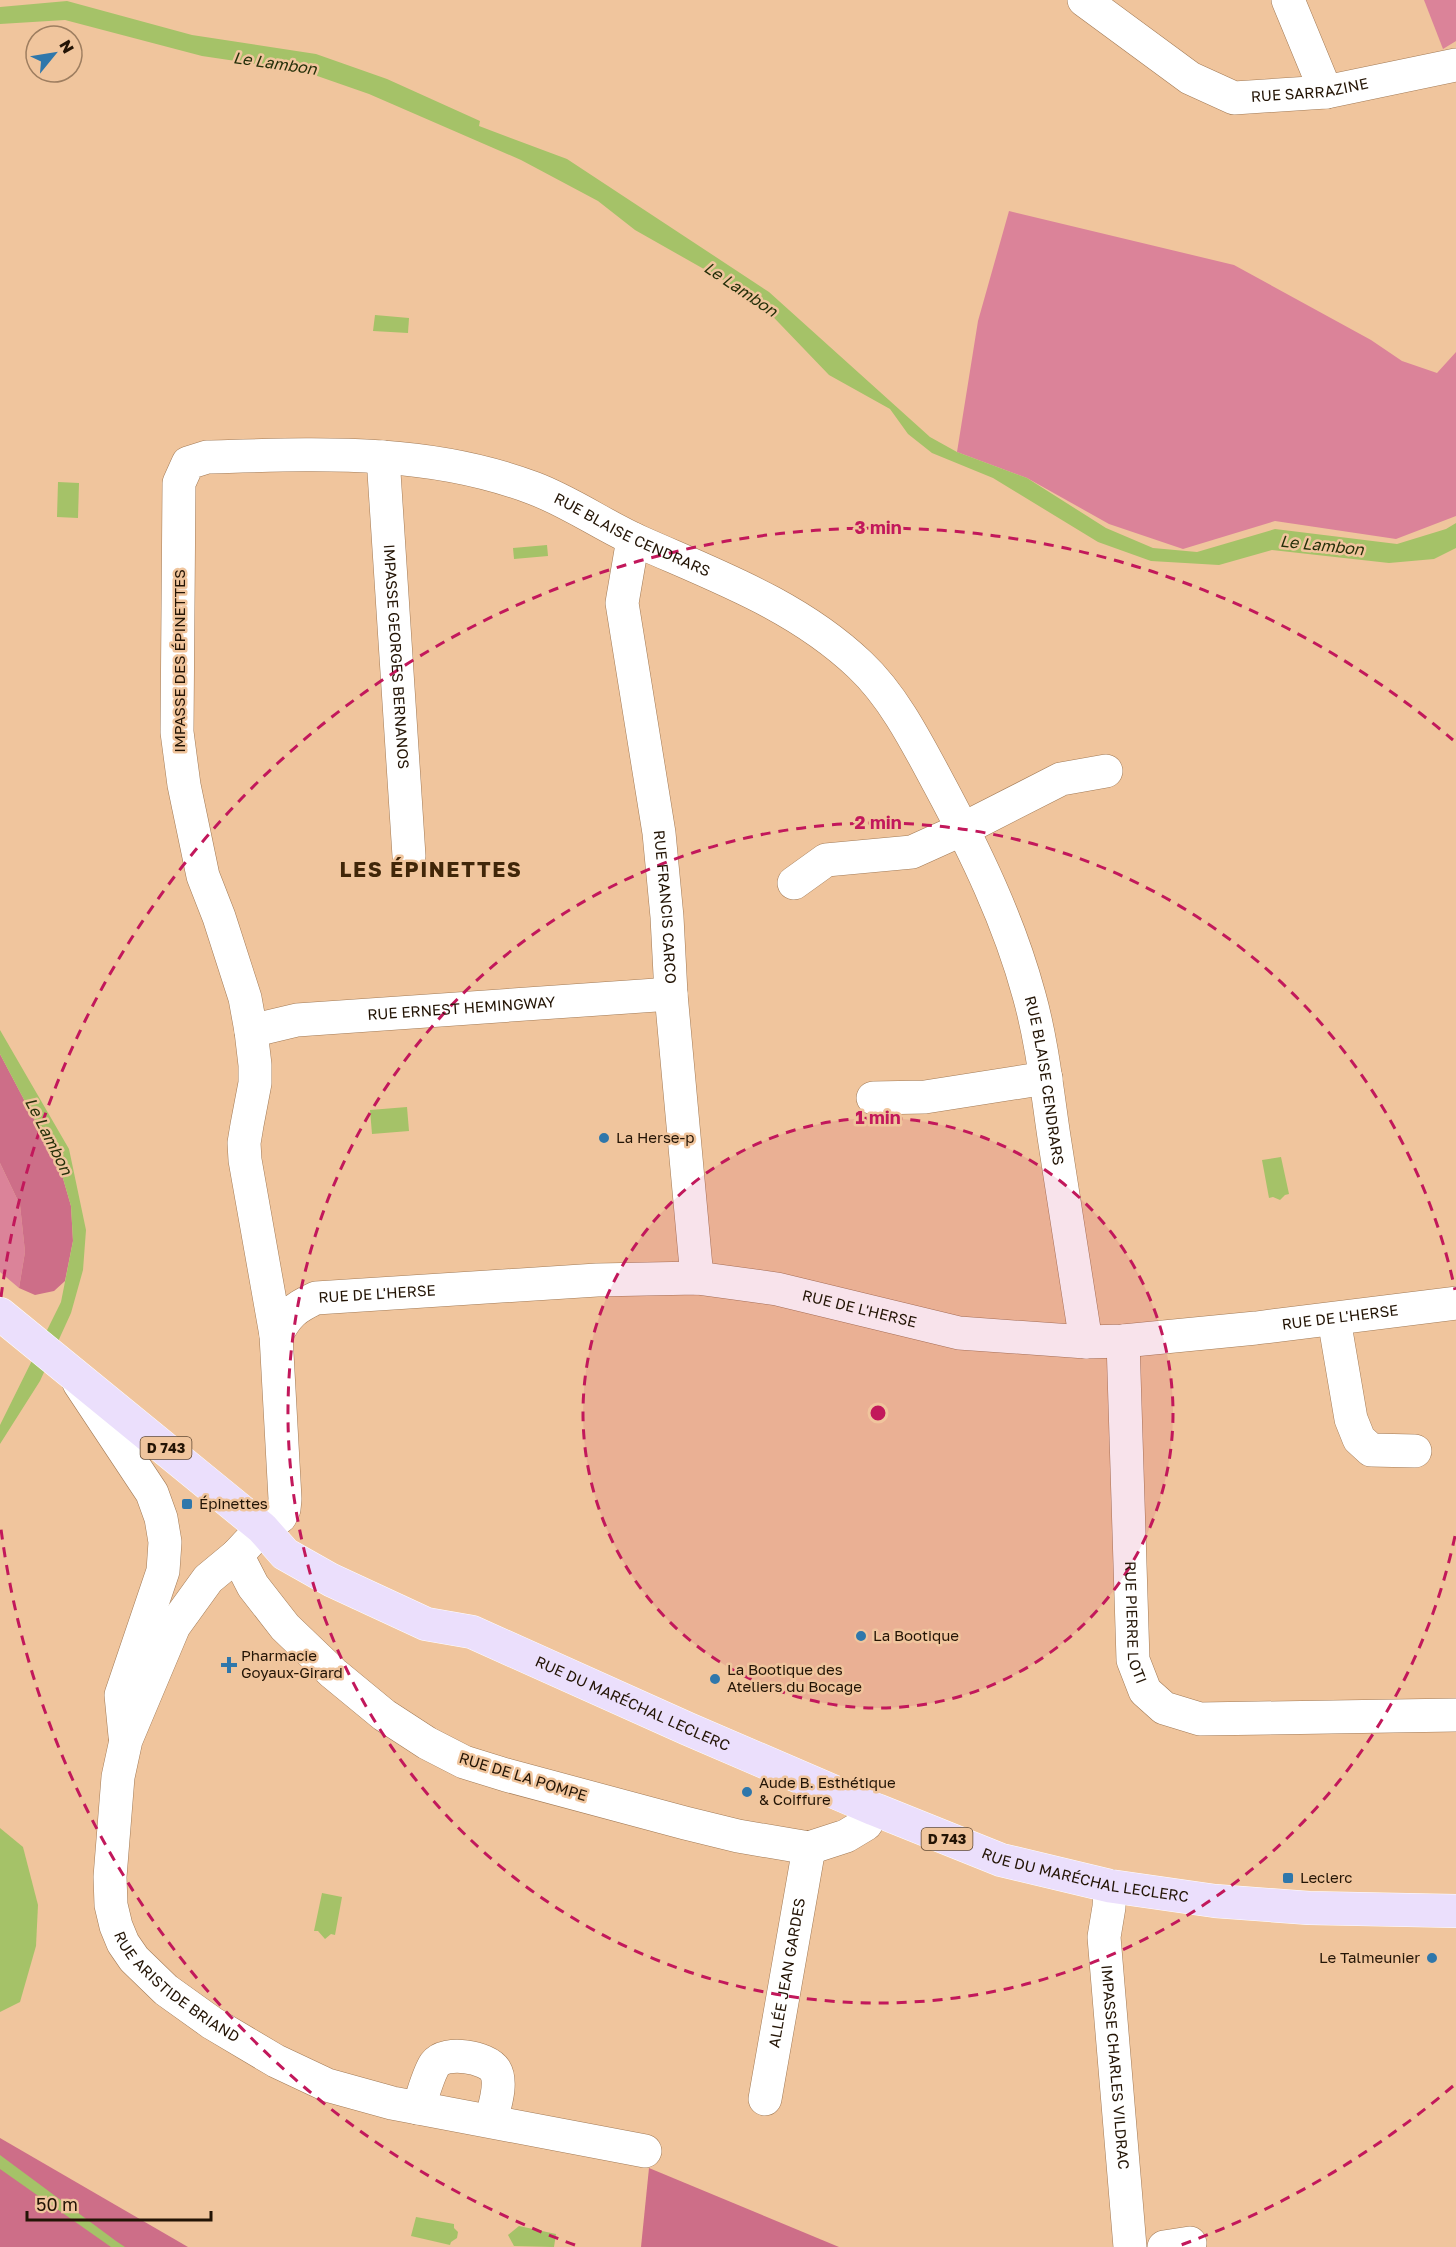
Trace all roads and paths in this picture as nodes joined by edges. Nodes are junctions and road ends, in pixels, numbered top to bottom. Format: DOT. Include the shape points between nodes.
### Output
graph roads {
  1 [pos="1084,0"];
  2 [pos="1288,0"];
  3 [pos="1456,64"];
  4 [pos="1326,92"];
  5 [pos="383,457"];
  6 [pos="188,464"];
  7 [pos="633,539"];
  8 [pos="1106,771"];
  9 [pos="963,829"];
  10 [pos="409,856"];
  11 [pos="794,883"];
  12 [pos="671,994"];
  13 [pos="251,1031"];
  14 [pos="1046,1078"];
  15 [pos="873,1098"];
  16 [pos="697,1278"];
  17 [pos="1456,1303"];
  18 [pos="4,1317"];
  19 [pos="1334,1319"];
  20 [pos="276,1335"];
  21 [pos="1123,1341"];
  22 [pos="1086,1342"];
  23 [pos="70,1370"];
  24 [pos="1415,1451"];
  25 [pos="262,1528"];
  26 [pos="237,1555"];
  27 [pos="1456,1715"];
  28 [pos="126,1740"];
  29 [pos="874,1809"];
  30 [pos="809,1848"];
  31 [pos="1110,1886"];
  32 [pos="1456,1911"];
  33 [pos="765,2099"];
  34 [pos="418,2108"];
  35 [pos="491,2121"];
  36 [pos="645,2151"];
  37 [pos="1130,2247"];
  1 -- 4 [label="street, RUE SARRAZINE" via="1190,78 1234,98"];
  2 -- 4 [label="street"];
  3 -- 4 [label="street, RUE SARRAZINE"];
  5 -- 6 [label="street, RUE BLAISE CENDRARS" via="207,457"];
  5 -- 7 [label="street, RUE BLAISE CENDRARS" via="445,463 495,475 537,490"];
  5 -- 10 [label="street, IMPASSE GEORGES BERNANOS"];
  6 -- 13 [label="street, IMPASSE DES ÉPINETTES" via="179,483 178,740 203,876 245,998"];
  7 -- 9 [label="street, RUE BLAISE CENDRARS" via="792,612 861,666 889,698"];
  7 -- 12 [label="street, RUE FRANCIS CARCO" via="622,603 660,833"];
  8 -- 9 [label="street" via="1061,779"];
  9 -- 11 [label="street" via="912,852 826,860"];
  9 -- 14 [label="street, RUE BLAISE CENDRARS" via="1003,917 1029,996"];
  12 -- 13 [label="street, RUE ERNEST HEMINGWAY" via="297,1020"];
  12 -- 16 [label="street, RUE FRANCIS CARCO"];
  13 -- 20 [label="street" via="255,1083 247,1125 246,1160"];
  14 -- 15 [label="street" via="925,1097"];
  14 -- 22 [label="street, RUE BLAISE CENDRARS"];
  16 -- 20 [label="street, RUE DE L'HERSE" via="597,1280 316,1298 288,1315"];
  16 -- 22 [label="street, RUE DE L'HERSE" via="777,1290 959,1334"];
  17 -- 19 [label="street, RUE DE L'HERSE"];
  18 -- 23 [label="main road, RUE DU MARÉCHAL LECLERC / D 743"];
  19 -- 21 [label="street, RUE DE L'HERSE"];
  19 -- 24 [label="street" via="1351,1419 1359,1438 1371,1450"];
  20 -- 25 [label="street" via="285,1509"];
  21 -- 22 [label="street, RUE DE L'HERSE"];
  21 -- 27 [label="street, RUE PIERRE LOTI" via="1133,1660 1145,1690 1164,1708 1200,1719"];
  23 -- 25 [label="main road, RUE DU MARÉCHAL LECLERC / D 743"];
  23 -- 28 [label="street, RUE ARISTIDE BRIAND" via="152,1493 165,1542 163,1570 121,1695"];
  25 -- 26 [label="street"];
  25 -- 29 [label="main road, RUE DU MARÉCHAL LECLERC / D 743" via="285,1554 330,1580 426,1624 472,1632"];
  26 -- 28 [label="street, RUE ARISTIDE BRIAND" via="208,1579 174,1626"];
  26 -- 30 [label="street, RUE DE LA POMPE" via="253,1586 285,1628 384,1715 436,1747 506,1775 738,1836"];
  28 -- 34 [label="street, RUE ARISTIDE BRIAND" via="118,1777 111,1905 123,1943 134,1959 166,1990 202,2016 293,2070 327,2085"];
  29 -- 30 [label="street, RUE DE LA POMPE" via="866,1824 846,1836"];
  29 -- 31 [label="main road, RUE DU MARÉCHAL LECLERC / D 743" via="1001,1860"];
  30 -- 33 [label="street, ALLÉE JEAN GARDES"];
  31 -- 32 [label="main road, RUE DU MARÉCHAL LECLERC / D 743" via="1215,1901 1309,1908"];
  31 -- 37 [label="street, IMPASSE CHARLES VILDRAC" via="1104,1937"];
  34 -- 35 [label="street, RUE ARISTIDE BRIAND"];
  34 -- 35 [label="street" via="435,2064 454,2055 489,2064 495,2070 498,2081"];
  35 -- 36 [label="street, RUE ARISTIDE BRIAND"];
}
